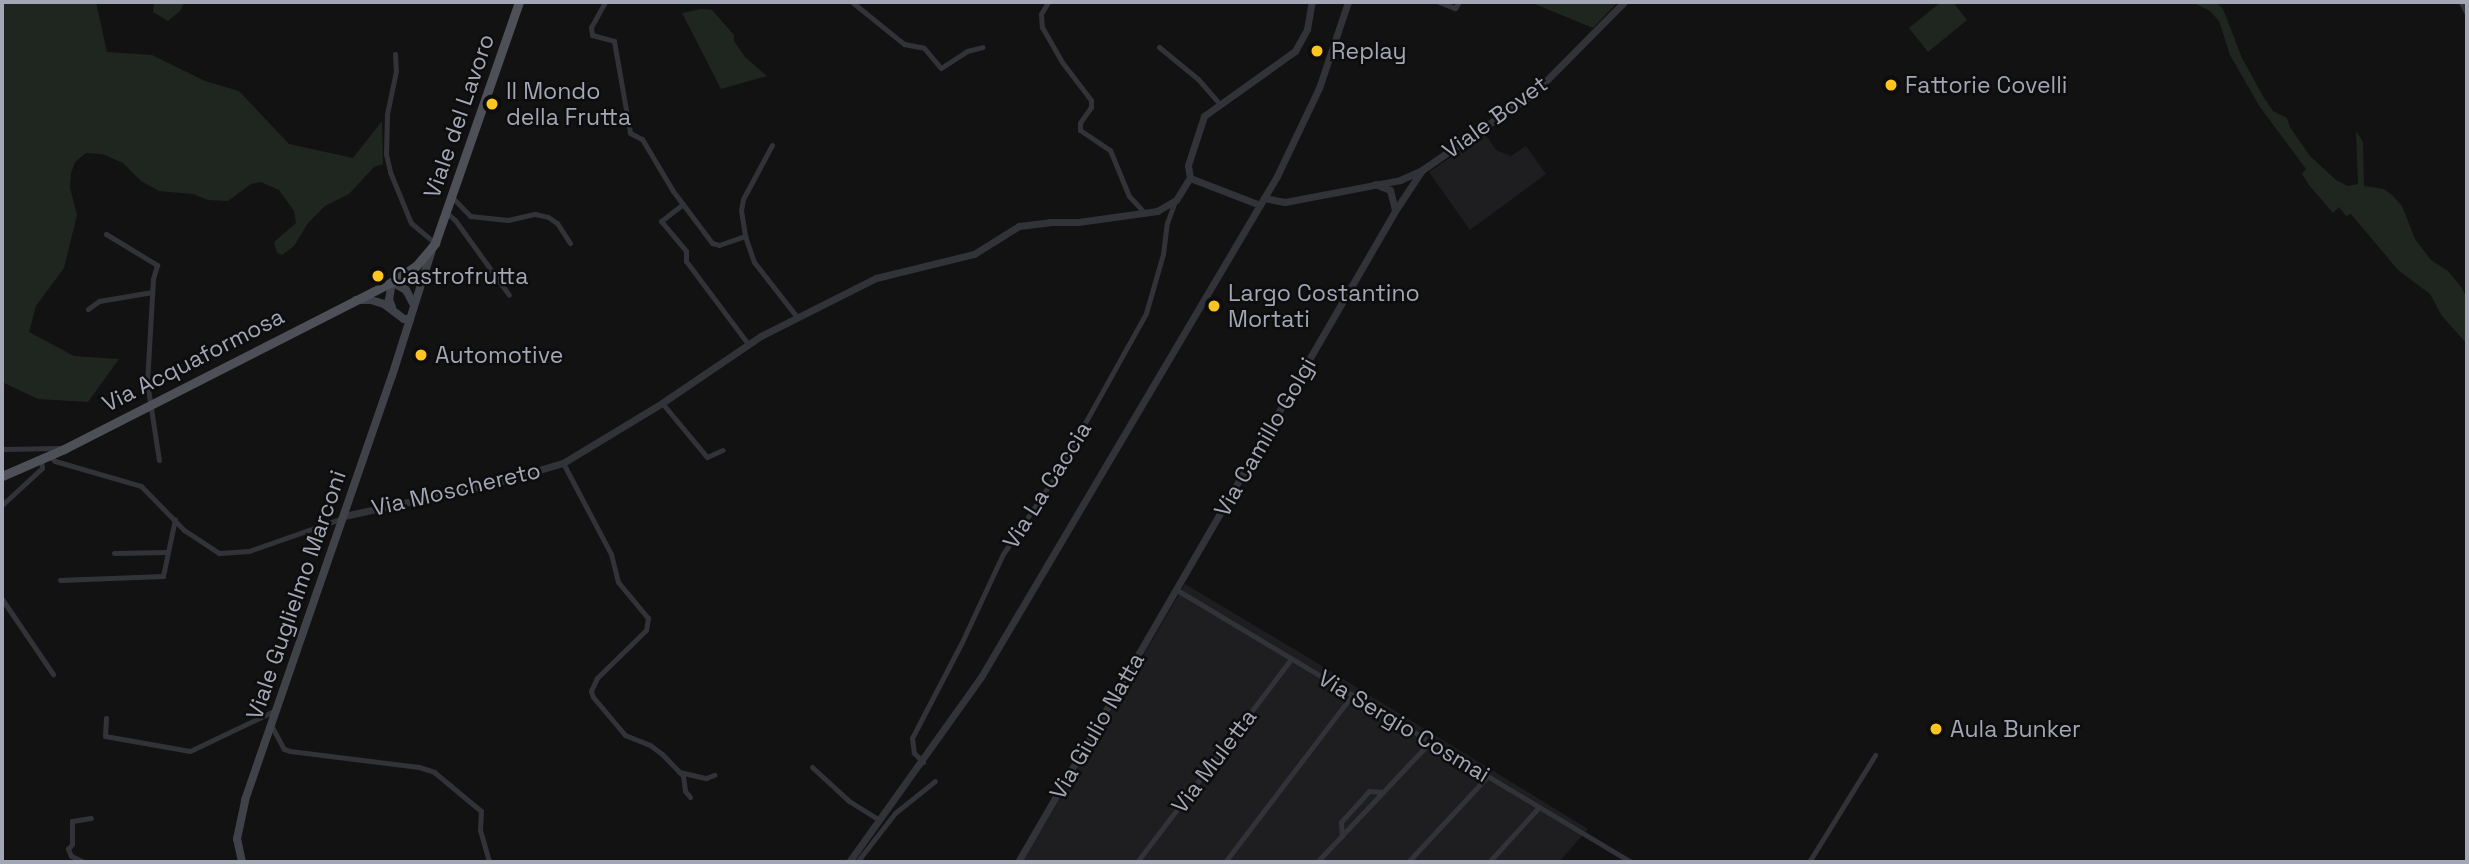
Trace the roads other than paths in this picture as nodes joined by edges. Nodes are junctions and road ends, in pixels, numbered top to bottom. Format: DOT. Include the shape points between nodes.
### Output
graph roads {
  1 [pos="519,2"];
  2 [pos="605,2"];
  3 [pos="852,2"];
  4 [pos="1048,2"];
  5 [pos="1312,2"];
  6 [pos="1348,2"];
  7 [pos="1439,2"];
  8 [pos="1460,2"];
  9 [pos="1624,2"];
  10 [pos="2461,2"];
  11 [pos="2467,14"];
  12 [pos="983,47"];
  13 [pos="1159,47"];
  14 [pos="394,54"];
  15 [pos="1218,102"];
  16 [pos="772,145"];
  17 [pos="1422,170"];
  18 [pos="1190,178"];
  19 [pos="1374,184"];
  20 [pos="451,196"];
  21 [pos="1176,200"];
  22 [pos="1262,201"];
  23 [pos="683,204"];
  24 [pos="1395,211"];
  25 [pos="446,212"];
  26 [pos="1144,212"];
  27 [pos="106,234"];
  28 [pos="745,236"];
  29 [pos="435,243"];
  30 [pos="570,243"];
  31 [pos="392,282"];
  32 [pos="152,292"];
  33 [pos="509,295"];
  34 [pos="356,300"];
  35 [pos="414,305"];
  36 [pos="392,307"];
  37 [pos="88,309"];
  38 [pos="797,317"];
  39 [pos="406,318"];
  40 [pos="748,344"];
  41 [pos="152,403"];
  42 [pos="662,403"];
  43 [pos="2,449"];
  44 [pos="64,449"];
  45 [pos="723,450"];
  46 [pos="45,457"];
  47 [pos="159,460"];
  48 [pos="565,462"];
  49 [pos="2,476"];
  50 [pos="2,505"];
  51 [pos="343,517"];
  52 [pos="175,519"];
  53 [pos="167,552"];
  54 [pos="114,553"];
  55 [pos="60,580"];
  56 [pos="1177,590"];
  57 [pos="2,599"];
  58 [pos="1292,659"];
  59 [pos="53,674"];
  60 [pos="1352,695"];
  61 [pos="276,710"];
  62 [pos="106,718"];
  63 [pos="271,725"];
  64 [pos="1430,742"];
  65 [pos="1875,754"];
  66 [pos="923,762"];
  67 [pos="812,767"];
  68 [pos="680,772"];
  69 [pos="714,775"];
  70 [pos="1488,776"];
  71 [pos="935,781"];
  72 [pos="1383,792"];
  73 [pos="690,797"];
  74 [pos="1539,807"];
  75 [pos="91,818"];
  76 [pos="880,820"];
  77 [pos="1342,836"];
  78 [pos="84,862"];
  79 [pos="242,862"];
  80 [pos="489,862"];
  81 [pos="849,862"];
  82 [pos="858,862"];
  83 [pos="1018,862"];
  84 [pos="1136,862"];
  85 [pos="1224,862"];
  86 [pos="1317,862"];
  87 [pos="1408,862"];
  88 [pos="1489,862"];
  89 [pos="1631,862"];
  90 [pos="1809,862"];
  1 -- 20 [label="main road, Viale del Lavoro"];
  2 -- 23 [label="street" via="591,27 592,35 614,41 630,133 642,139"];
  3 -- 12 [label="street" via="904,44 924,48 941,68 967,51"];
  4 -- 26 [label="street" via="1041,14 1042,27 1091,100 1080,130 1110,150 1129,196"];
  5 -- 15 [label="street" via="1307,29 1295,51"];
  6 -- 22 [label="street" via="1306,118"];
  7 -- 8 [label="street" via="1455,8"];
  9 -- 17 [label="street, Viale Bovet" via="1534,93"];
  10 -- 11 [label="street"];
  13 -- 15 [label="street"];
  14 -- 29 [label="street" via="396,71 387,114 388,163 406,215"];
  15 -- 18 [label="street" via="1203,116 1188,165"];
  16 -- 28 [label="street" via="743,199"];
  17 -- 19 [label="street"];
  17 -- 24 [label="street, Via Camillo Golgi"];
  18 -- 21 [label="street"];
  18 -- 22 [label="street"];
  19 -- 22 [label="street" via="1285,202"];
  19 -- 24 [label="street" via="1390,190"];
  20 -- 25 [label="main road, Viale del Lavoro"];
  20 -- 30 [label="street" via="470,216 508,220 535,214 548,217"];
  21 -- 26 [label="street, Via Moschereto" via="1157,211"];
  21 -- 66 [label="street, Via La Caccia" via="1146,313 1056,475 1003,554 912,738 910,745"];
  22 -- 66 [label="street" via="981,677"];
  23 -- 28 [label="street" via="712,243"];
  23 -- 40 [label="street" via="661,221"];
  24 -- 56 [label="street, Via Camillo Golgi"];
  25 -- 29 [label="main road, Viale del Lavoro"];
  25 -- 33 [label="street"];
  26 -- 38 [label="street, Via Moschereto" via="1018,226 974,254 876,278"];
  27 -- 32 [label="street" via="157,265"];
  28 -- 38 [label="street" via="754,262"];
  29 -- 31 [label="main road, Via Acquaformosa" via="416,266"];
  29 -- 35 [label="main road, Viale Guglielmo Marconi"];
  31 -- 34 [label="main road, Via Acquaformosa"];
  31 -- 35 [label="main road" via="406,290"];
  31 -- 36 [label="main road"];
  32 -- 37 [label="street" via="100,301"];
  32 -- 41 [label="street" via="147,383"];
  34 -- 36 [label="main road"];
  34 -- 41 [label="main road, Via Acquaformosa"];
  35 -- 39 [label="main road, Viale Guglielmo Marconi"];
  36 -- 39 [label="main road"];
  38 -- 40 [label="street, Via Moschereto"];
  39 -- 51 [label="main road, Viale Guglielmo Marconi"];
  40 -- 42 [label="street, Via Moschereto"];
  41 -- 44 [label="main road, Via Acquaformosa"];
  41 -- 47 [label="street"];
  42 -- 45 [label="street" via="707,457"];
  42 -- 48 [label="street, Via Moschereto"];
  43 -- 44 [label="street"];
  44 -- 46 [label="main road, Via Acquaformosa"];
  46 -- 49 [label="main road, Via Acquaformosa"];
  46 -- 50 [label="street" via="42,468"];
  46 -- 52 [label="street" via="141,486"];
  48 -- 51 [label="street, Via Moschereto" via="495,483"];
  48 -- 68 [label="street" via="611,554 618,582 648,618 646,631 612,660 591,691 625,735 650,745"];
  51 -- 52 [label="street" via="235,554 219,553"];
  51 -- 61 [label="main road, Viale Guglielmo Marconi"];
  52 -- 53 [label="street"];
  53 -- 54 [label="street"];
  53 -- 55 [label="street" via="163,576"];
  56 -- 58 [label="street, Via Sergio Cosmai"];
  56 -- 83 [label="street, Via Giulio Natta"];
  57 -- 59 [label="street"];
  58 -- 60 [label="street, Via Sergio Cosmai"];
  58 -- 84 [label="street, Via Muletta"];
  60 -- 64 [label="street, Via Sergio Cosmai"];
  60 -- 85 [label="street"];
  61 -- 62 [label="street" via="190,751 106,736"];
  61 -- 63 [label="main road, Viale Guglielmo Marconi"];
  63 -- 79 [label="main road, Viale Guglielmo Marconi" via="237,827"];
  63 -- 80 [label="street" via="280,745 290,751 427,769 481,811 480,830"];
  64 -- 70 [label="street, Via Sergio Cosmai"];
  64 -- 72 [label="street"];
  65 -- 90 [label="street"];
  66 -- 76 [label="street"];
  67 -- 76 [label="street" via="849,801"];
  68 -- 69 [label="street" via="706,778"];
  68 -- 73 [label="street"];
  70 -- 74 [label="street, Via Sergio Cosmai"];
  70 -- 87 [label="street"];
  71 -- 82 [label="street" via="895,813"];
  72 -- 77 [label="street"];
  72 -- 77 [label="street" via="1369,791 1341,822"];
  74 -- 88 [label="street"];
  74 -- 89 [label="street, Via Sergio Cosmai"];
  75 -- 78 [label="street" via="72,821 68,849 71,856"];
  76 -- 81 [label="street"];
  77 -- 86 [label="street"];
}
